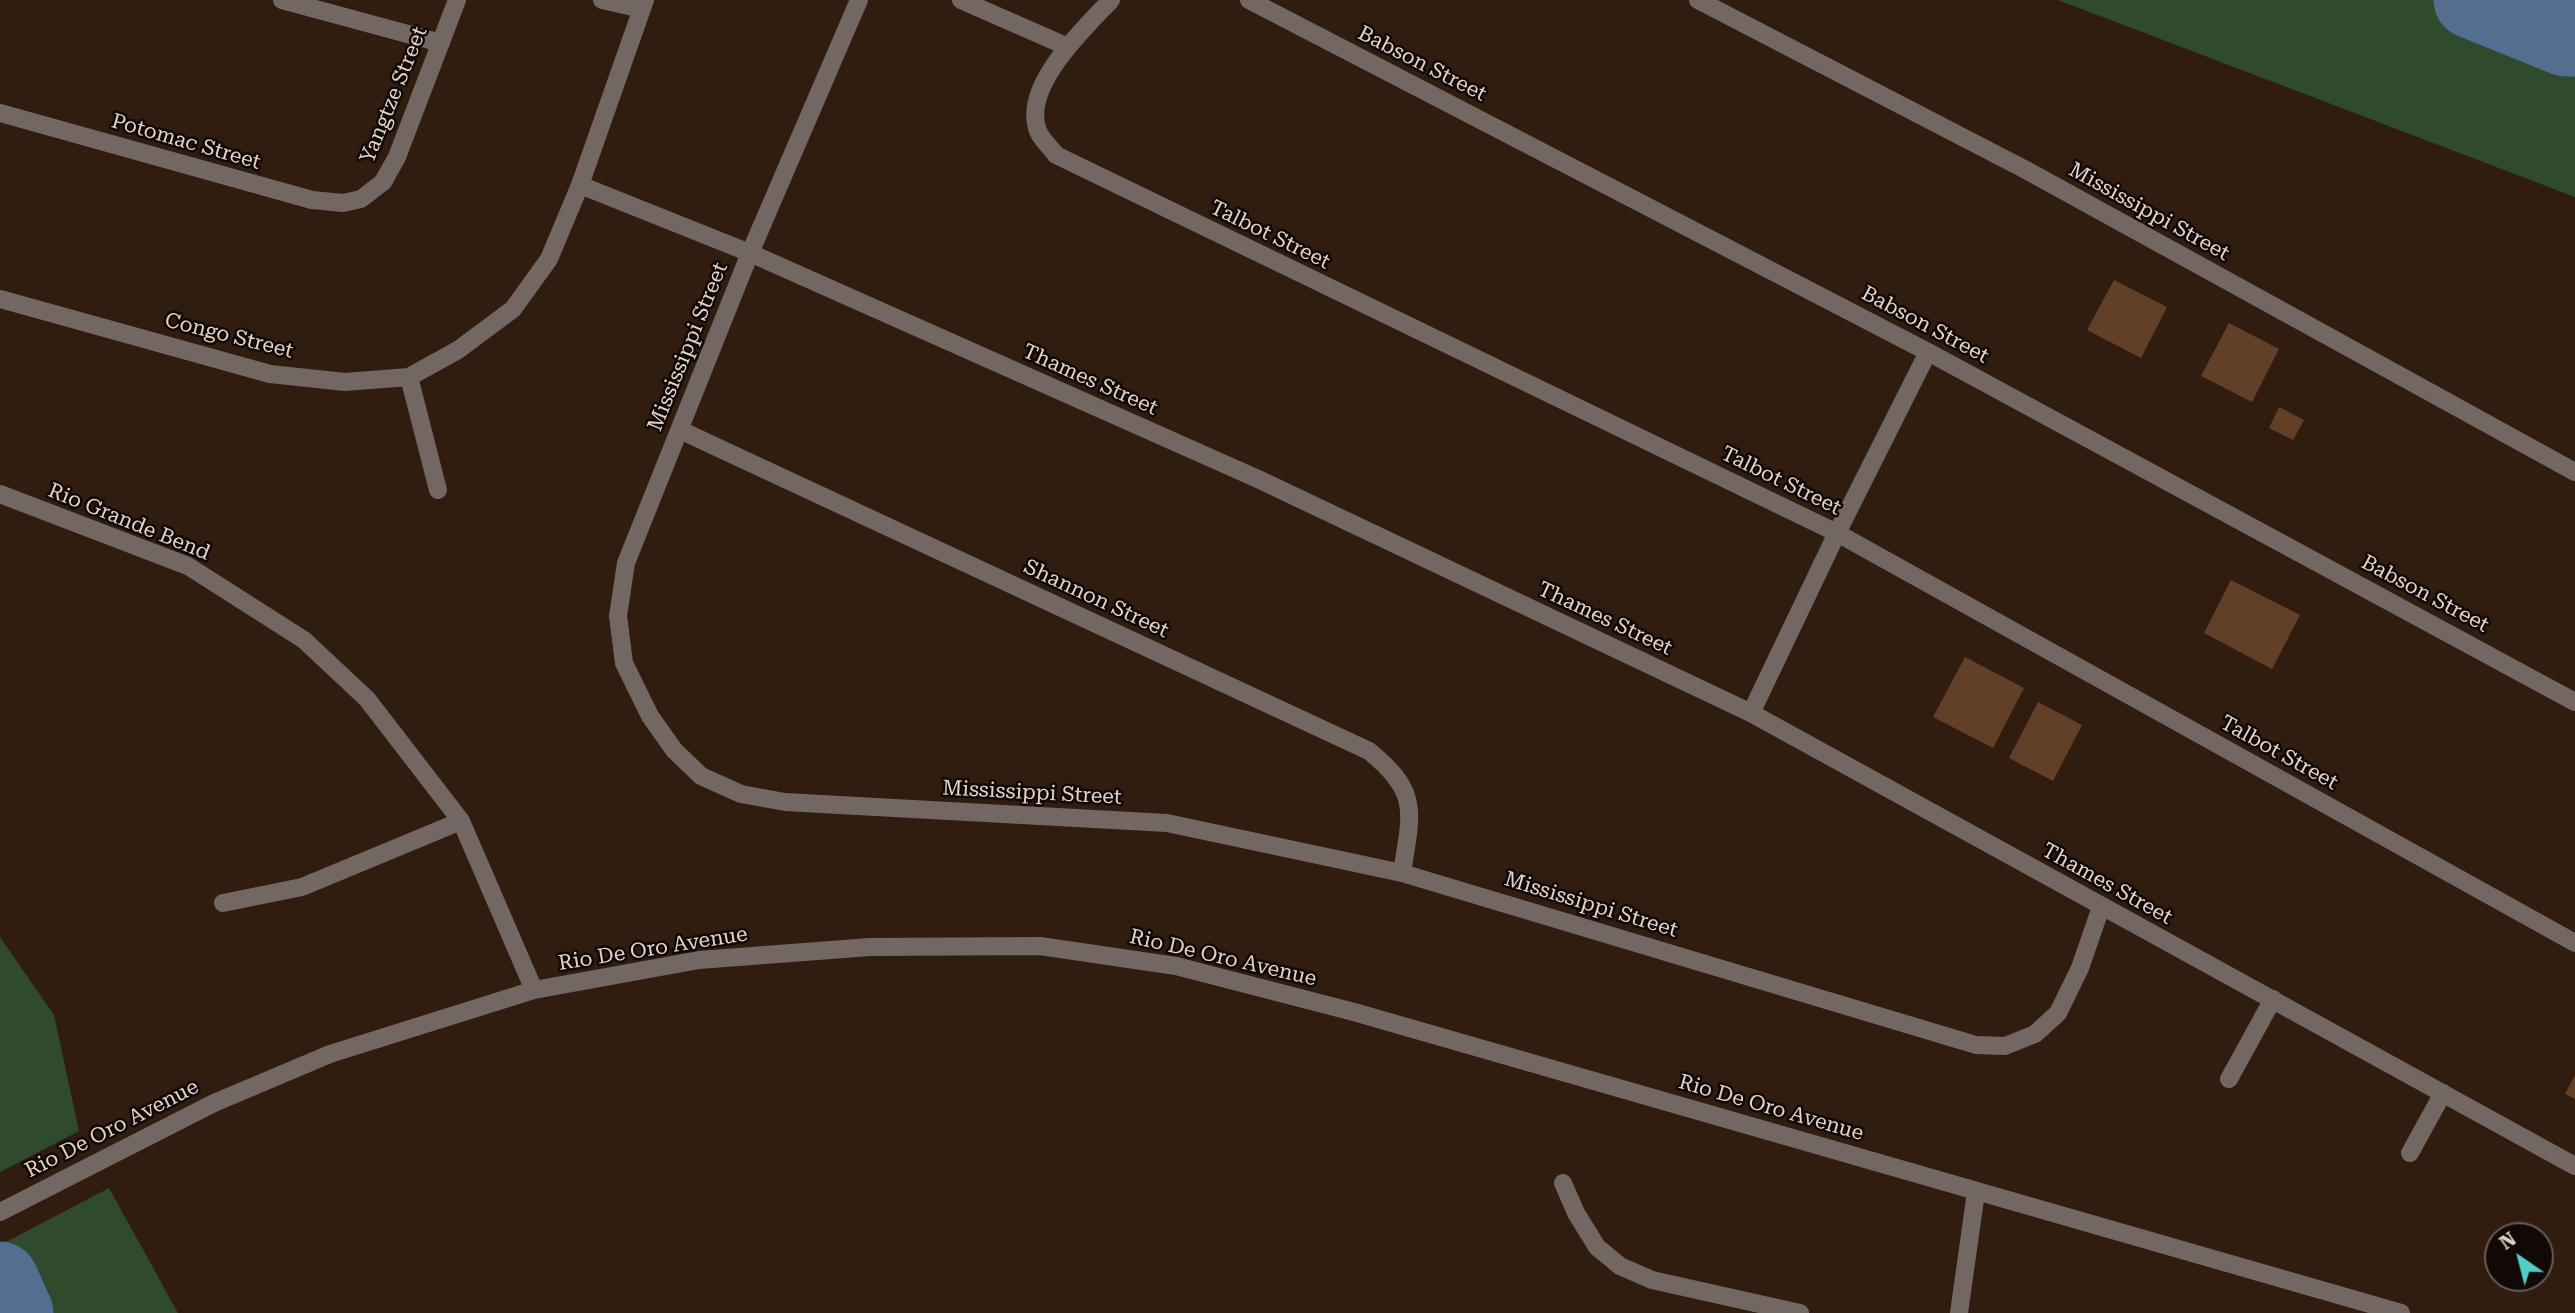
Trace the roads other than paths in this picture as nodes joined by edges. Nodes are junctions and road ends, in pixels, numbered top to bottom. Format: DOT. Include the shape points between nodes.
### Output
graph roads {
  1 [pos="282,0"];
  2 [pos="457,0"];
  3 [pos="602,0"];
  4 [pos="859,0"];
  5 [pos="961,0"];
  6 [pos="1111,0"];
  7 [pos="1249,0"];
  8 [pos="1698,0"];
  9 [pos="643,5"];
  10 [pos="441,43"];
  11 [pos="1068,47"];
  12 [pos="0,113"];
  13 [pos="580,185"];
  14 [pos="361,199"];
  15 [pos="750,253"];
  16 [pos="0,299"];
  17 [pos="1928,352"];
  18 [pos="409,377"];
  19 [pos="680,430"];
  20 [pos="2575,472"];
  21 [pos="438,490"];
  22 [pos="0,494"];
  23 [pos="1837,533"];
  24 [pos="2575,702"];
  25 [pos="1751,713"];
  26 [pos="461,821"];
  27 [pos="1402,873"];
  28 [pos="223,903"];
  29 [pos="2101,906"];
  30 [pos="2575,943"];
  31 [pos="534,990"];
  32 [pos="2273,999"];
  33 [pos="2229,1079"];
  34 [pos="2443,1093"];
  35 [pos="2410,1153"];
  36 [pos="2575,1166"];
  37 [pos="1563,1183"];
  38 [pos="1976,1192"];
  39 [pos="0,1212"];
  40 [pos="1800,1313"];
  41 [pos="1959,1313"];
  42 [pos="2401,1313"];
  1 -- 10 [label="street"];
  2 -- 10 [label="street, Yangtze Street"];
  3 -- 9 [label="street"];
  4 -- 15 [label="street, Mississippi Street"];
  5 -- 11 [label="street"];
  6 -- 11 [label="street"];
  7 -- 17 [label="street, Babson Street"];
  8 -- 20 [label="street, Mississippi Street" via="2026,170"];
  9 -- 13 [label="street, Congo Street"];
  10 -- 14 [label="street, Yangtze Street" via="397,157 383,182"];
  11 -- 23 [label="street, Talbot Street" via="1035,103 1037,129 1056,155"];
  12 -- 14 [label="street, Potomac Street" via="312,200 343,203"];
  13 -- 15 [label="street, Thames Street"];
  13 -- 18 [label="street, Congo Street" via="549,259 513,309 458,350"];
  15 -- 19 [label="street, Mississippi Street"];
  15 -- 25 [label="street, Thames Street" via="1258,479"];
  16 -- 18 [label="street, Congo Street" via="270,374 345,382"];
  17 -- 23 [label="street"];
  17 -- 24 [label="street, Babson Street"];
  18 -- 21 [label="street"];
  19 -- 27 [label="street, Shannon Street" via="1369,751 1403,786 1411,811"];
  19 -- 27 [label="street, Mississippi Street" via="626,563 618,616 624,663 650,716 674,750 701,776 741,794 785,802 1167,823"];
  22 -- 26 [label="street, Rio Grande Bend" via="188,566 304,640 367,699"];
  23 -- 25 [label="street"];
  23 -- 30 [label="street, Talbot Street"];
  25 -- 29 [label="street, Thames Street"];
  26 -- 28 [label="street" via="302,887"];
  26 -- 31 [label="street, Rio Grande Bend"];
  27 -- 29 [label="street, Mississippi Street" via="1976,1045 1995,1046 2035,1034 2057,1013 2080,968"];
  29 -- 32 [label="street, Thames Street"];
  31 -- 38 [label="street, Rio De Oro Avenue" via="699,960 870,947 1040,946 1176,966 1354,1012"];
  31 -- 39 [label="street, Rio De Oro Avenue" via="330,1054 214,1103"];
  32 -- 33 [label="street"];
  32 -- 34 [label="street, Thames Street"];
  34 -- 35 [label="street"];
  34 -- 36 [label="street, Thames Street"];
  37 -- 40 [label="street" via="1597,1247 1620,1266 1652,1280"];
  38 -- 41 [label="street"];
  38 -- 42 [label="street, Rio De Oro Avenue"];
}
